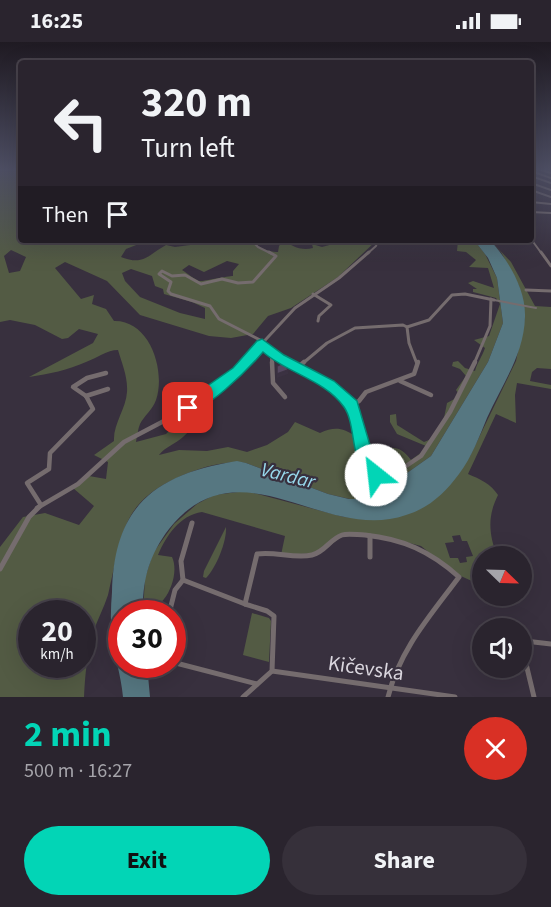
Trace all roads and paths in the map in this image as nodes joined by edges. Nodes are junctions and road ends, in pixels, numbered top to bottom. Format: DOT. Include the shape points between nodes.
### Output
graph roads {
  1 [pos="534,202"];
  2 [pos="551,204"];
  3 [pos="534,212"];
  4 [pos="551,213"];
  5 [pos="254,243"];
  6 [pos="377,243"];
  7 [pos="409,243"];
  8 [pos="533,243"];
  9 [pos="412,244"];
  10 [pos="551,266"];
  11 [pos="526,291"];
  12 [pos="551,291"];
  13 [pos="313,294"];
  14 [pos="493,299"];
  15 [pos="536,308"];
  16 [pos="318,321"];
  17 [pos="407,327"];
  18 [pos="263,343"];
  19 [pos="272,353"];
  20 [pos="297,368"];
  21 [pos="106,373"];
  22 [pos="399,381"];
  23 [pos="108,389"];
  24 [pos="431,395"];
  25 [pos="86,396"];
  26 [pos="285,397"];
  27 [pos="352,405"];
  28 [pos="42,505"];
  29 [pos="192,523"];
  30 [pos="370,536"];
  31 [pos="370,557"];
  32 [pos="0,569"];
  33 [pos="183,580"];
  34 [pos="172,600"];
  35 [pos="245,604"];
  36 [pos="532,641"];
  37 [pos="551,644"];
  38 [pos="186,666"];
  39 [pos="272,671"];
  40 [pos="530,678"];
  41 [pos="258,684"];
  42 [pos="390,688"];
  43 [pos="243,697"];
  44 [pos="388,697"];
  45 [pos="455,697"];
  46 [pos="534,697"];
  1 -- 2 [label="street"];
  3 -- 4 [label="street"];
  5 -- 18 [label="street" via="276,256 253,282 222,279 201,284 185,275 172,276 162,271 159,274 171,282 171,294 210,306 219,320"];
  6 -- 13 [label="street" via="349,270"];
  7 -- 9 [label="street"];
  8 -- 10 [label="street"];
  11 -- 12 [label="street"];
  13 -- 16 [label="street" via="331,305"];
  13 -- 18 [label="street"];
  14 -- 15 [label="street"];
  14 -- 17 [label="street" via="453,295 429,321"];
  14 -- 27 [label="street" via="485,342 450,412 421,456 391,476 376,475 367,463"];
  17 -- 20 [label="street" via="357,327 327,343"];
  17 -- 22 [label="street" via="418,366 414,374"];
  18 -- 19 [label="street"];
  18 -- 28 [label="street" via="229,380 172,418 124,442 78,484"];
  19 -- 20 [label="street"];
  19 -- 26 [label="street" via="273,383"];
  20 -- 27 [label="street" via="329,384"];
  21 -- 25 [label="street" via="75,385 74,389"];
  22 -- 24 [label="street"];
  22 -- 27 [label="street" via="366,392"];
  23 -- 25 [label="street"];
  25 -- 28 [label="street" via="93,409 50,453 49,469 27,483"];
  28 -- 32 [label="street" via="29,517"];
  29 -- 33 [label="street" via="181,561"];
  30 -- 31 [label="street"];
  30 -- 35 [label="street" via="340,535 323,552 305,556 258,553"];
  30 -- 42 [label="street" via="421,546 459,577 406,648"];
  33 -- 34 [label="street"];
  33 -- 35 [label="street"];
  35 -- 39 [label="street" via="274,616"];
  36 -- 37 [label="street"];
  38 -- 41 [label="street"];
  39 -- 41 [label="street"];
  39 -- 42 [label="street, Kičevska"];
  40 -- 46 [label="street"];
  41 -- 43 [label="street"];
  42 -- 44 [label="street"];
  42 -- 45 [label="street, Kičevska"];
}
